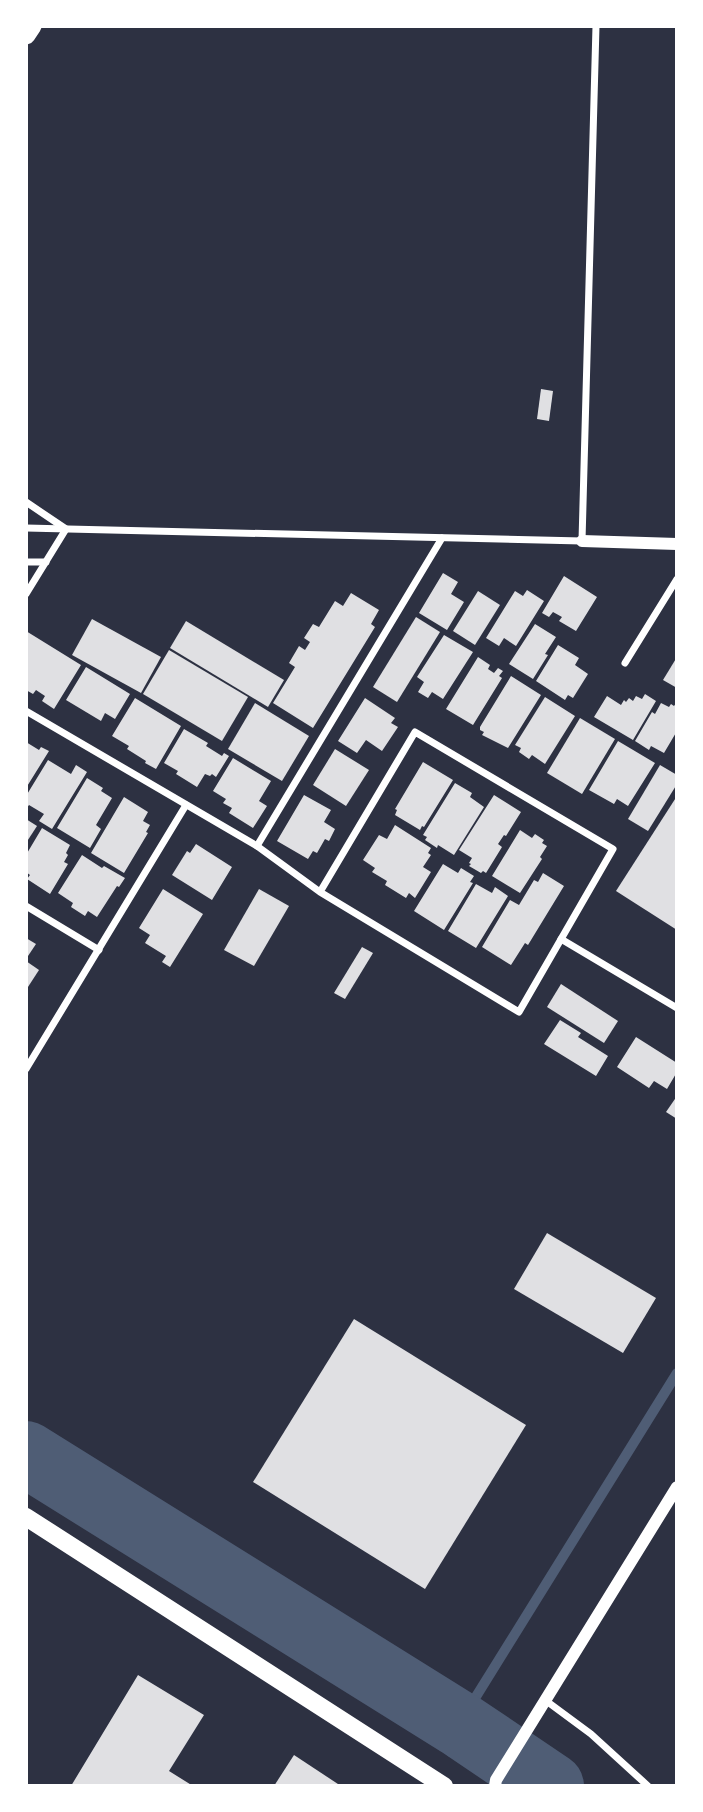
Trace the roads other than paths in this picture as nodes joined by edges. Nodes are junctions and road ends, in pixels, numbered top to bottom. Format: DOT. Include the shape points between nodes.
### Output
graph roads {
  1 [pos="32,26"];
  2 [pos="596,26"];
  3 [pos="26,35"];
  4 [pos="26,502"];
  5 [pos="26,528"];
  6 [pos="66,529"];
  7 [pos="442,538"];
  8 [pos="582,541"];
  9 [pos="677,544"];
  10 [pos="26,562"];
  11 [pos="46,562"];
  12 [pos="677,579"];
  13 [pos="26,594"];
  14 [pos="625,663"];
  15 [pos="26,711"];
  16 [pos="186,805"];
  17 [pos="257,846"];
  18 [pos="320,892"];
  19 [pos="26,906"];
  20 [pos="561,939"];
  21 [pos="100,950"];
  22 [pos="677,1008"];
  23 [pos="26,1069"];
  24 [pos="677,1487"];
  25 [pos="26,1517"];
  26 [pos="545,1699"];
  27 [pos="496,1783"];
  28 [pos="444,1786"];
  29 [pos="648,1786"];
  1 -- 3 [label="highway"];
  2 -- 8 [label="street"];
  4 -- 6 [label="street"];
  5 -- 6 [label="street"];
  6 -- 7 [label="street"];
  6 -- 11 [label="street"];
  7 -- 8 [label="street"];
  7 -- 17 [label="street"];
  8 -- 9 [label="street"];
  10 -- 11 [label="street"];
  11 -- 13 [label="street"];
  12 -- 14 [label="street"];
  15 -- 16 [label="street"];
  16 -- 17 [label="street"];
  16 -- 21 [label="street"];
  17 -- 18 [label="street"];
  18 -- 20 [label="street" via="519,1012"];
  18 -- 20 [label="street" via="415,732 613,849"];
  19 -- 21 [label="street"];
  20 -- 22 [label="street"];
  21 -- 23 [label="street"];
  24 -- 26 [label="street"];
  25 -- 28 [label="main road"];
  26 -- 27 [label="street"];
  26 -- 29 [label="street"];
}
